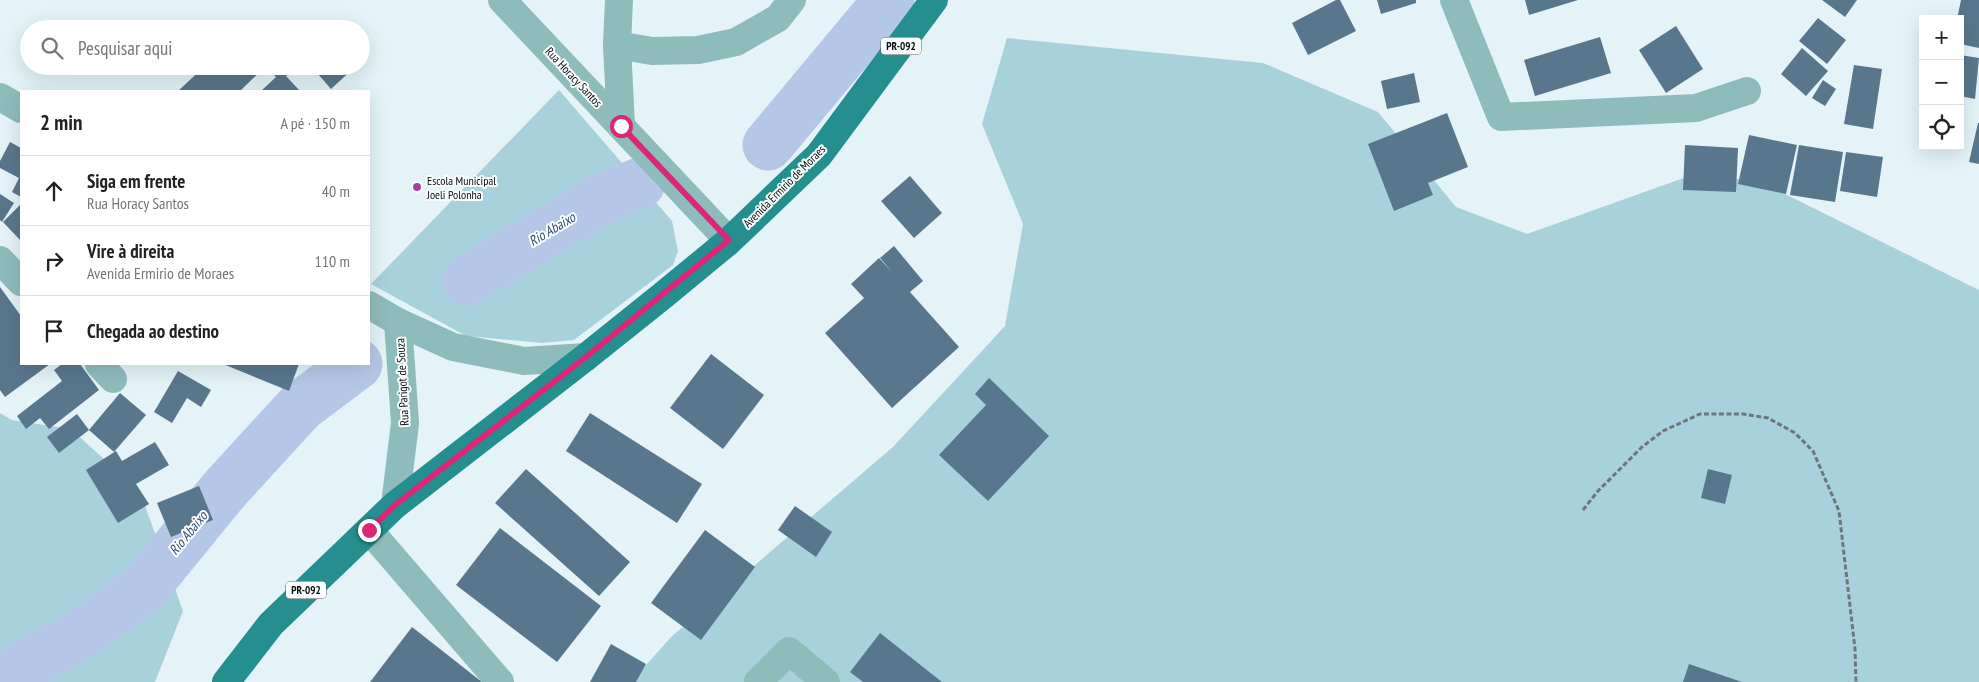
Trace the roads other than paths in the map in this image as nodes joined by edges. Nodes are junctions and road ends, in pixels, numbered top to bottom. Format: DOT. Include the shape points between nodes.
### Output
graph roads {
  1 [pos="502,0"];
  2 [pos="619,0"];
  3 [pos="792,0"];
  4 [pos="934,0"];
  5 [pos="1454,0"];
  6 [pos="617,46"];
  7 [pos="1747,91"];
  8 [pos="0,97"];
  9 [pos="20,108"];
  10 [pos="621,126"];
  11 [pos="729,240"];
  12 [pos="0,260"];
  13 [pos="20,281"];
  14 [pos="370,306"];
  15 [pos="398,322"];
  16 [pos="586,357"];
  17 [pos="395,505"];
  18 [pos="369,530"];
  19 [pos="226,682"];
  20 [pos="500,682"];
  21 [pos="758,682"];
  22 [pos="826,682"];
  1 -- 10 [label="street, Rua Horacy Santos"];
  2 -- 6 [label="street"];
  3 -- 6 [label="street" via="778,18 736,42 698,50 652,51"];
  4 -- 11 [label="main road, Avenida Ermirio de Moraes / PR-092" via="819,155"];
  5 -- 7 [label="street" via="1501,117 1696,108"];
  6 -- 10 [label="street"];
  8 -- 9 [label="street"];
  10 -- 11 [label="street, Rua Horacy Santos"];
  11 -- 16 [label="main road, Avenida Ermirio de Moraes / PR-092"];
  12 -- 13 [label="street"];
  14 -- 15 [label="street, Rua Parigot de Souza"];
  15 -- 16 [label="street" via="453,347 524,361"];
  15 -- 17 [label="street, Rua Parigot de Souza" via="405,423"];
  16 -- 17 [label="main road, Avenida Ermirio de Moraes / PR-092"];
  17 -- 18 [label="main road, Avenida Ermirio de Moraes / PR-092"];
  18 -- 19 [label="main road, Avenida Ermirio de Moraes / PR-092" via="271,624"];
  18 -- 20 [label="street"];
  21 -- 22 [label="street" via="789,651"];
}
